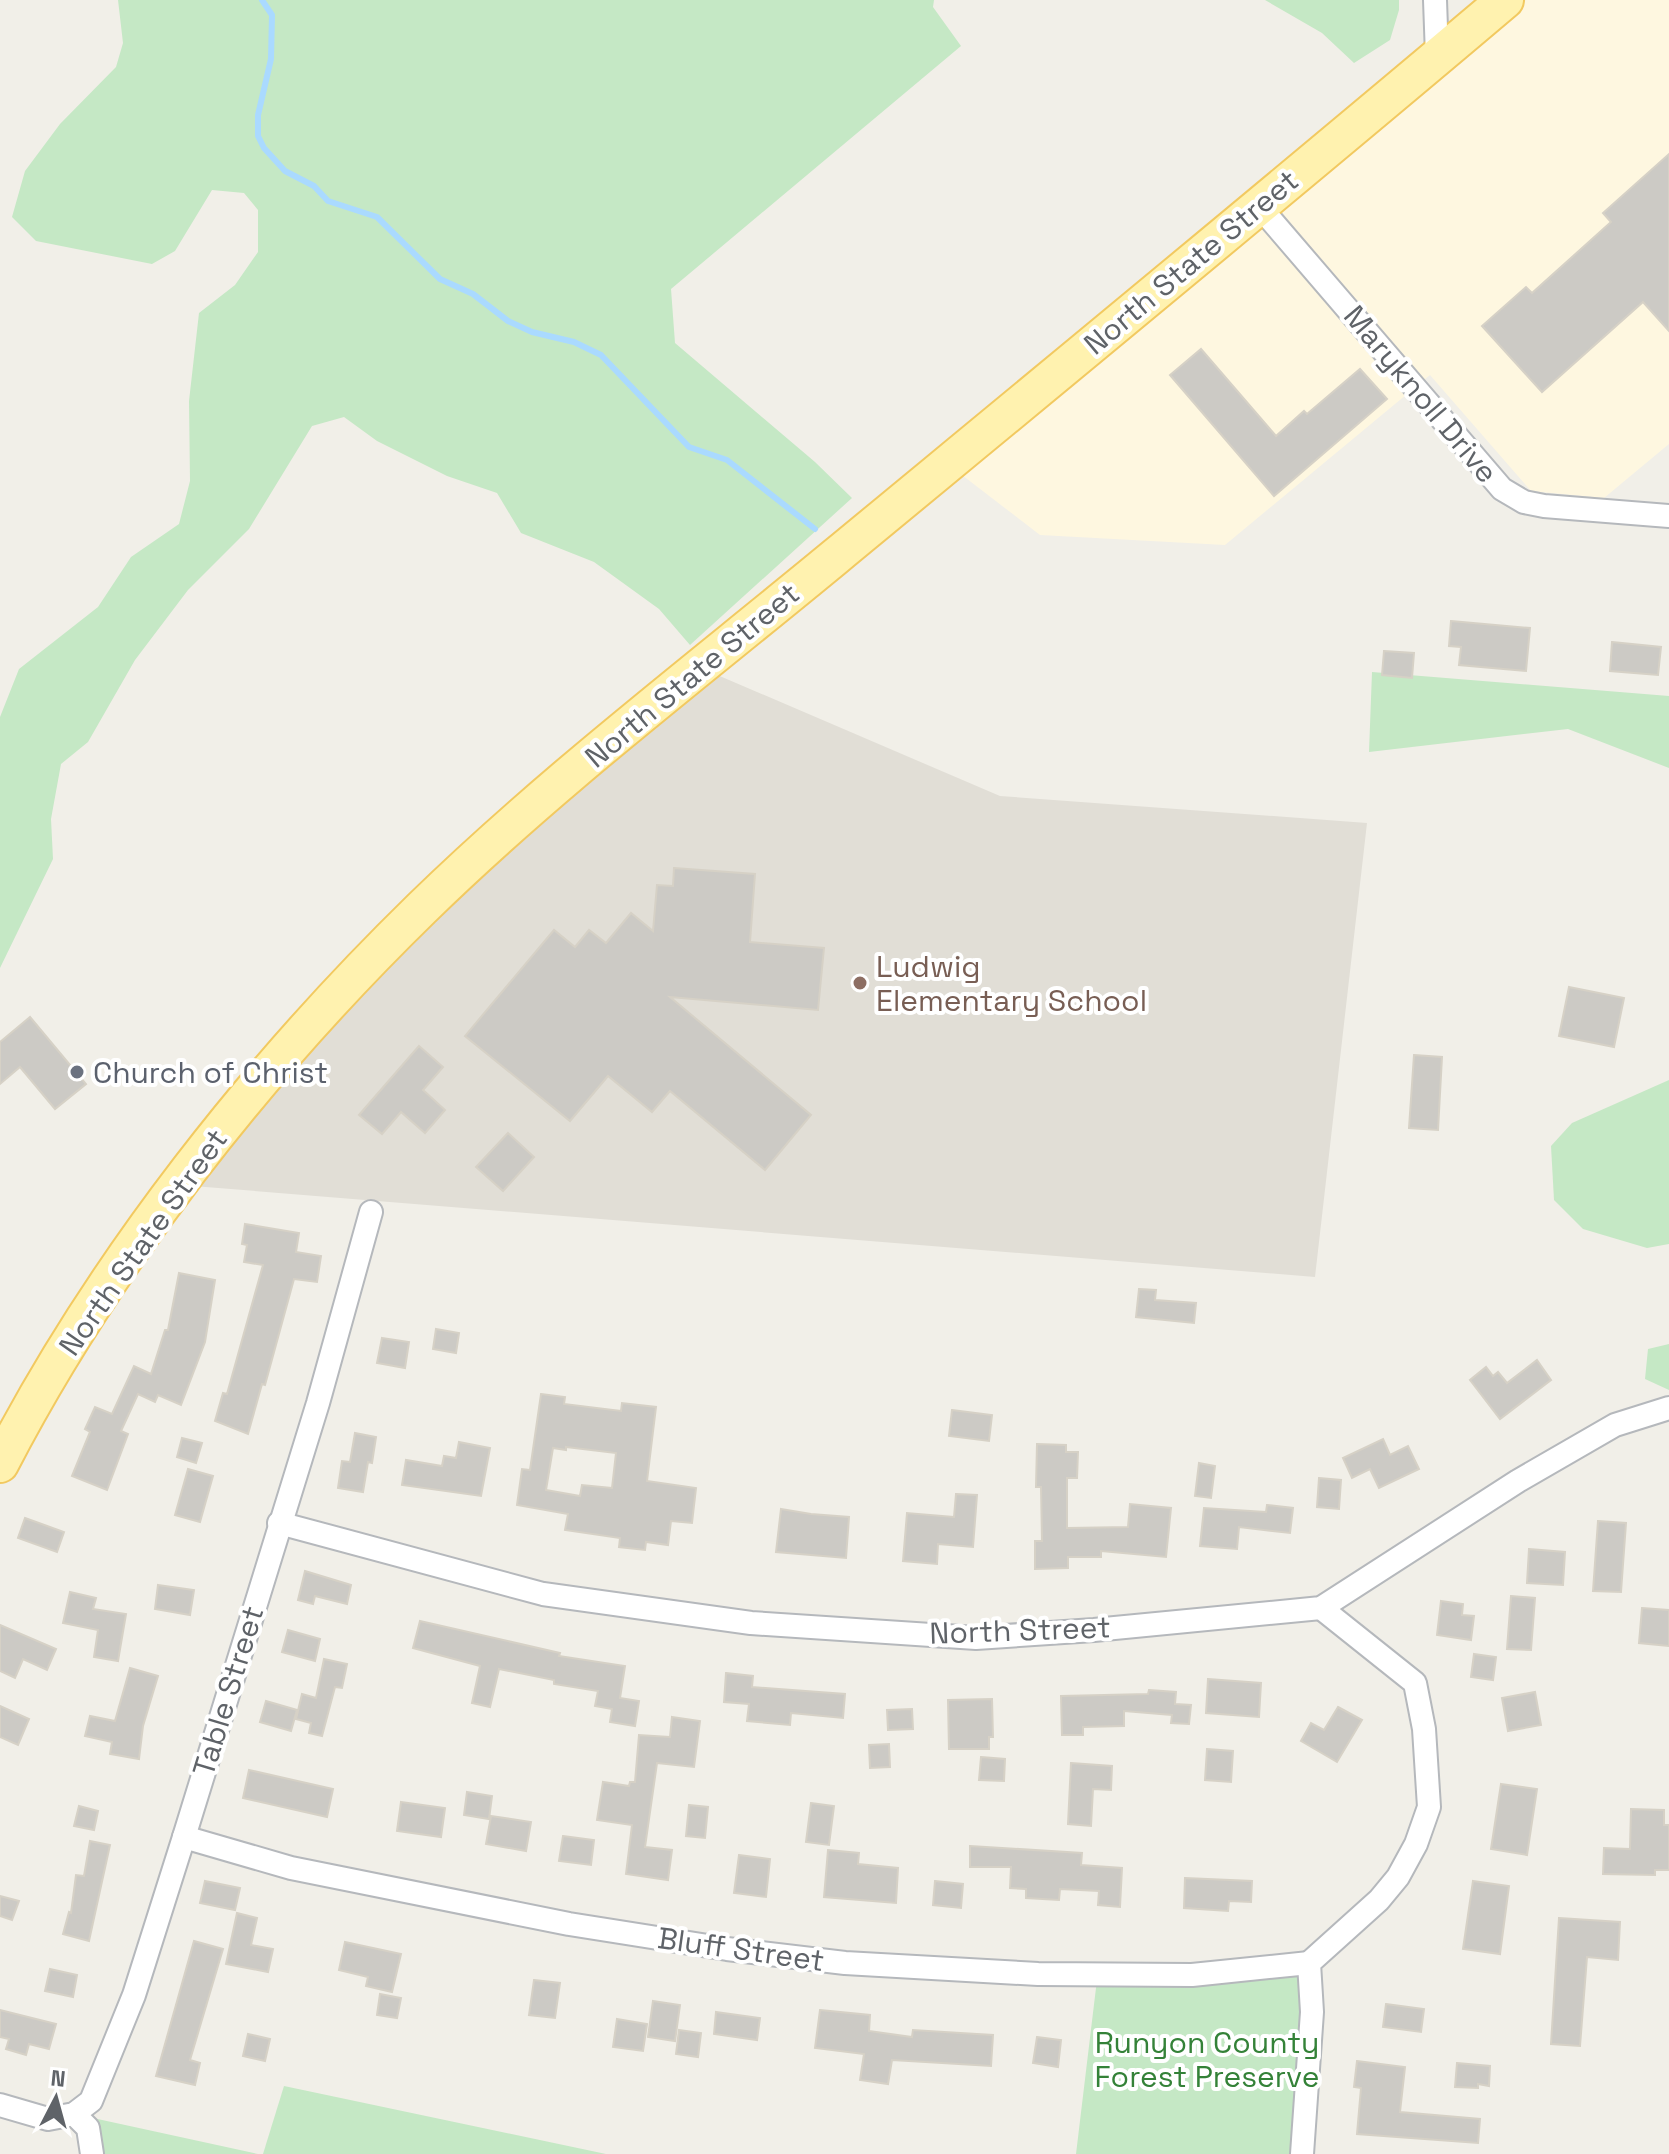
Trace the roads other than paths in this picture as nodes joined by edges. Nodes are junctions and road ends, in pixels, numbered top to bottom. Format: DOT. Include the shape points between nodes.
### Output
graph roads {
  1 [pos="1435,0"];
  2 [pos="1505,0"];
  3 [pos="1437,56"];
  4 [pos="1259,206"];
  5 [pos="1669,516"];
  6 [pos="371,1212"];
  7 [pos="1669,1408"];
  8 [pos="0,1464"];
  9 [pos="279,1523"];
  10 [pos="1321,1608"];
  11 [pos="184,1837"];
  12 [pos="1309,1963"];
  13 [pos="0,2105"];
  14 [pos="74,2114"];
  15 [pos="92,2154"];
  16 [pos="1302,2154"];
  1 -- 3 [label="street"];
  2 -- 3 [label="main road, North State Street"];
  3 -- 4 [label="main road, North State Street"];
  4 -- 5 [label="street, Maryknoll Drive" via="1502,489 1544,506"];
  4 -- 8 [label="main road, North State Street" via="594,756 466,867 318,1014 195,1161 149,1225 75,1335"];
  6 -- 9 [label="street, Table Street"];
  7 -- 10 [label="street, North Street" via="1615,1425"];
  9 -- 10 [label="street, North Street" via="543,1594 751,1623 976,1638"];
  9 -- 11 [label="street, Table Street"];
  10 -- 12 [label="street" via="1415,1683 1429,1807 1412,1852 1390,1888"];
  11 -- 12 [label="street, Bluff Street" via="291,1868 569,1924 845,1963 1038,1974 1192,1975"];
  11 -- 14 [label="street, Table Street" via="134,1995 91,2101"];
  12 -- 16 [label="street" via="1312,2012"];
  13 -- 14 [label="street" via="48,2119"];
  14 -- 15 [label="street" via="88,2128"];
}
